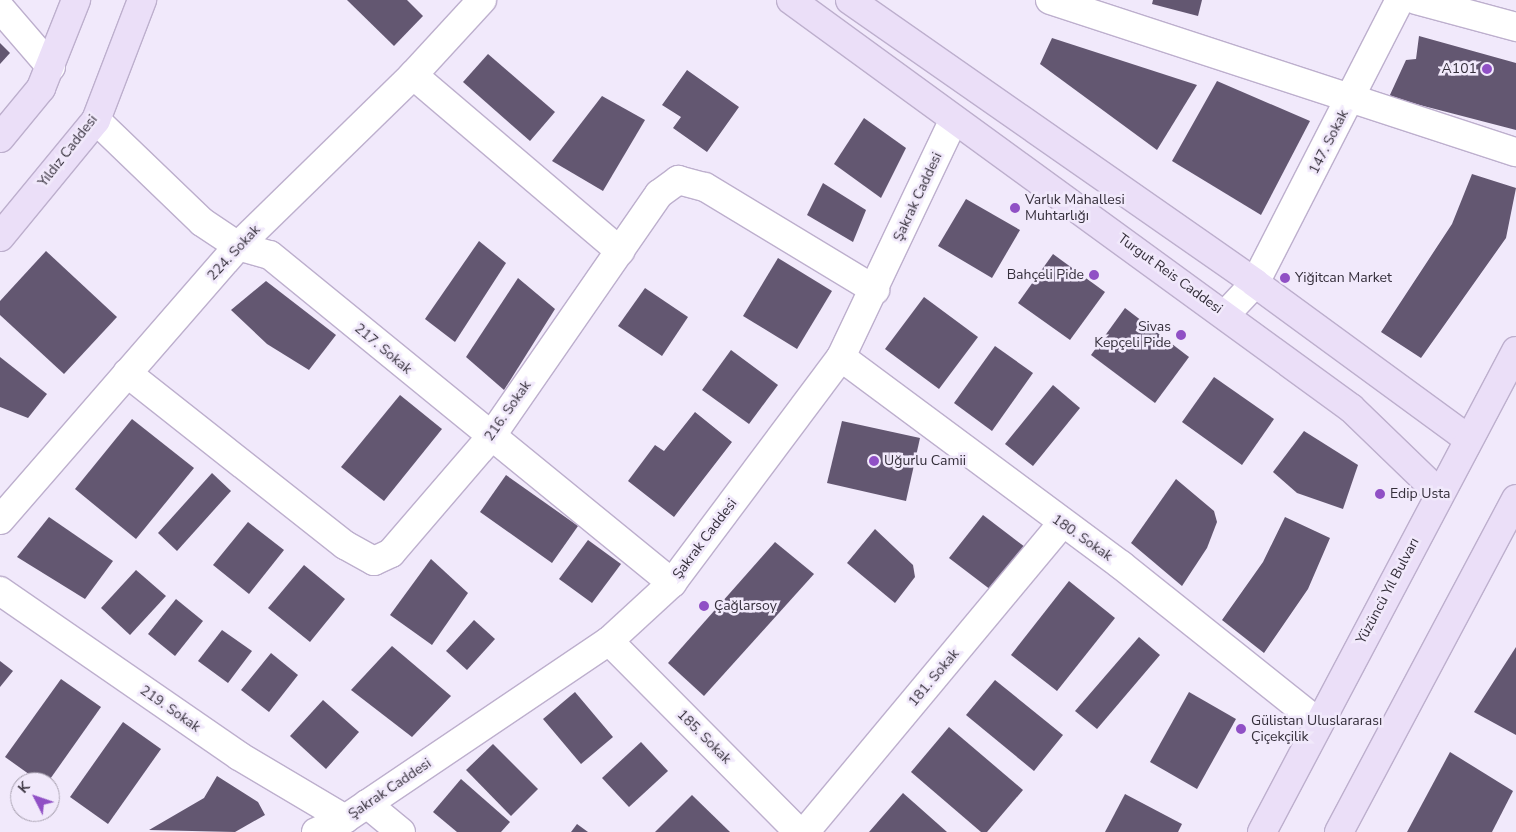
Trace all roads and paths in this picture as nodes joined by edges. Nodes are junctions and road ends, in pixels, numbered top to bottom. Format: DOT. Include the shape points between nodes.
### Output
graph roads {
  1 [pos="76,0"];
  2 [pos="142,0"];
  3 [pos="482,0"];
  4 [pos="790,0"];
  5 [pos="850,0"];
  6 [pos="1050,0"];
  7 [pos="1400,0"];
  8 [pos="1416,0"];
  9 [pos="0,8"];
  10 [pos="1516,27"];
  11 [pos="51,66"];
  12 [pos="413,75"];
  13 [pos="1351,100"];
  14 [pos="954,119"];
  15 [pos="96,120"];
  16 [pos="0,138"];
  17 [pos="1516,152"];
  18 [pos="0,237"];
  19 [pos="238,246"];
  20 [pos="620,251"];
  21 [pos="1255,283"];
  22 [pos="875,290"];
  23 [pos="1226,314"];
  24 [pos="1516,351"];
  25 [pos="841,357"];
  26 [pos="127,373"];
  27 [pos="490,438"];
  28 [pos="1468,439"];
  29 [pos="1439,493"];
  30 [pos="1512,516"];
  31 [pos="0,520"];
  32 [pos="1062,524"];
  33 [pos="672,583"];
  34 [pos="0,591"];
  35 [pos="609,641"];
  36 [pos="1319,723"];
  37 [pos="356,811"];
  38 [pos="316,832"];
  39 [pos="401,832"];
  40 [pos="798,832"];
  41 [pos="805,832"];
  42 [pos="1262,832"];
  43 [pos="1339,832"];
  1 -- 11 [label="main road"];
  2 -- 15 [label="main road, Yıldız Caddesi"];
  3 -- 12 [label="street, 224. Sokak"];
  4 -- 14 [label="main road, Turgut Reis Caddesi"];
  5 -- 21 [label="main road"];
  6 -- 13 [label="street"];
  7 -- 13 [label="street, 147. Sokak"];
  8 -- 10 [label="street"];
  9 -- 11 [label="street"];
  11 -- 16 [label="main road" via="41,88"];
  12 -- 19 [label="street, 224. Sokak"];
  12 -- 20 [label="street"];
  13 -- 17 [label="street"];
  13 -- 21 [label="street, 147. Sokak"];
  14 -- 22 [label="street, Şakrak Caddesi"];
  14 -- 23 [label="main road, Turgut Reis Caddesi"];
  15 -- 18 [label="main road, Yıldız Caddesi"];
  15 -- 19 [label="street, 217. Sokak" via="202,222"];
  19 -- 26 [label="street, 224. Sokak"];
  19 -- 27 [label="street, 217. Sokak" via="270,255"];
  20 -- 22 [label="street, 216. Sokak" via="660,194 678,180 705,186"];
  20 -- 27 [label="street, 216. Sokak"];
  21 -- 23 [label="street, 147. Sokak"];
  21 -- 28 [label="main road"];
  22 -- 25 [label="street, Şakrak Caddesi"];
  23 -- 29 [label="main road, Turgut Reis Caddesi" via="1351,408"];
  24 -- 28 [label="main road, Yüzüncü Yıl Bulvarı"];
  25 -- 32 [label="street, 180. Sokak"];
  25 -- 33 [label="street, Şakrak Caddesi"];
  26 -- 27 [label="street, 216. Sokak" via="346,545 374,561 391,553"];
  26 -- 31 [label="street, 224. Sokak"];
  27 -- 33 [label="street, 217. Sokak"];
  28 -- 29 [label="main road, Yüzüncü Yıl Bulvarı"];
  29 -- 36 [label="main road, Yüzüncü Yıl Bulvarı"];
  30 -- 43 [label="main road"];
  32 -- 36 [label="street, 180. Sokak"];
  32 -- 41 [label="street, 181. Sokak"];
  33 -- 35 [label="street, Şakrak Caddesi"];
  34 -- 37 [label="street, 219. Sokak" via="239,756"];
  35 -- 37 [label="street, Şakrak Caddesi"];
  35 -- 40 [label="street, 185. Sokak"];
  36 -- 42 [label="main road, Yüzüncü Yıl Bulvarı"];
  37 -- 38 [label="street, Şakrak Caddesi"];
  37 -- 39 [label="street, 219. Sokak"];
}
